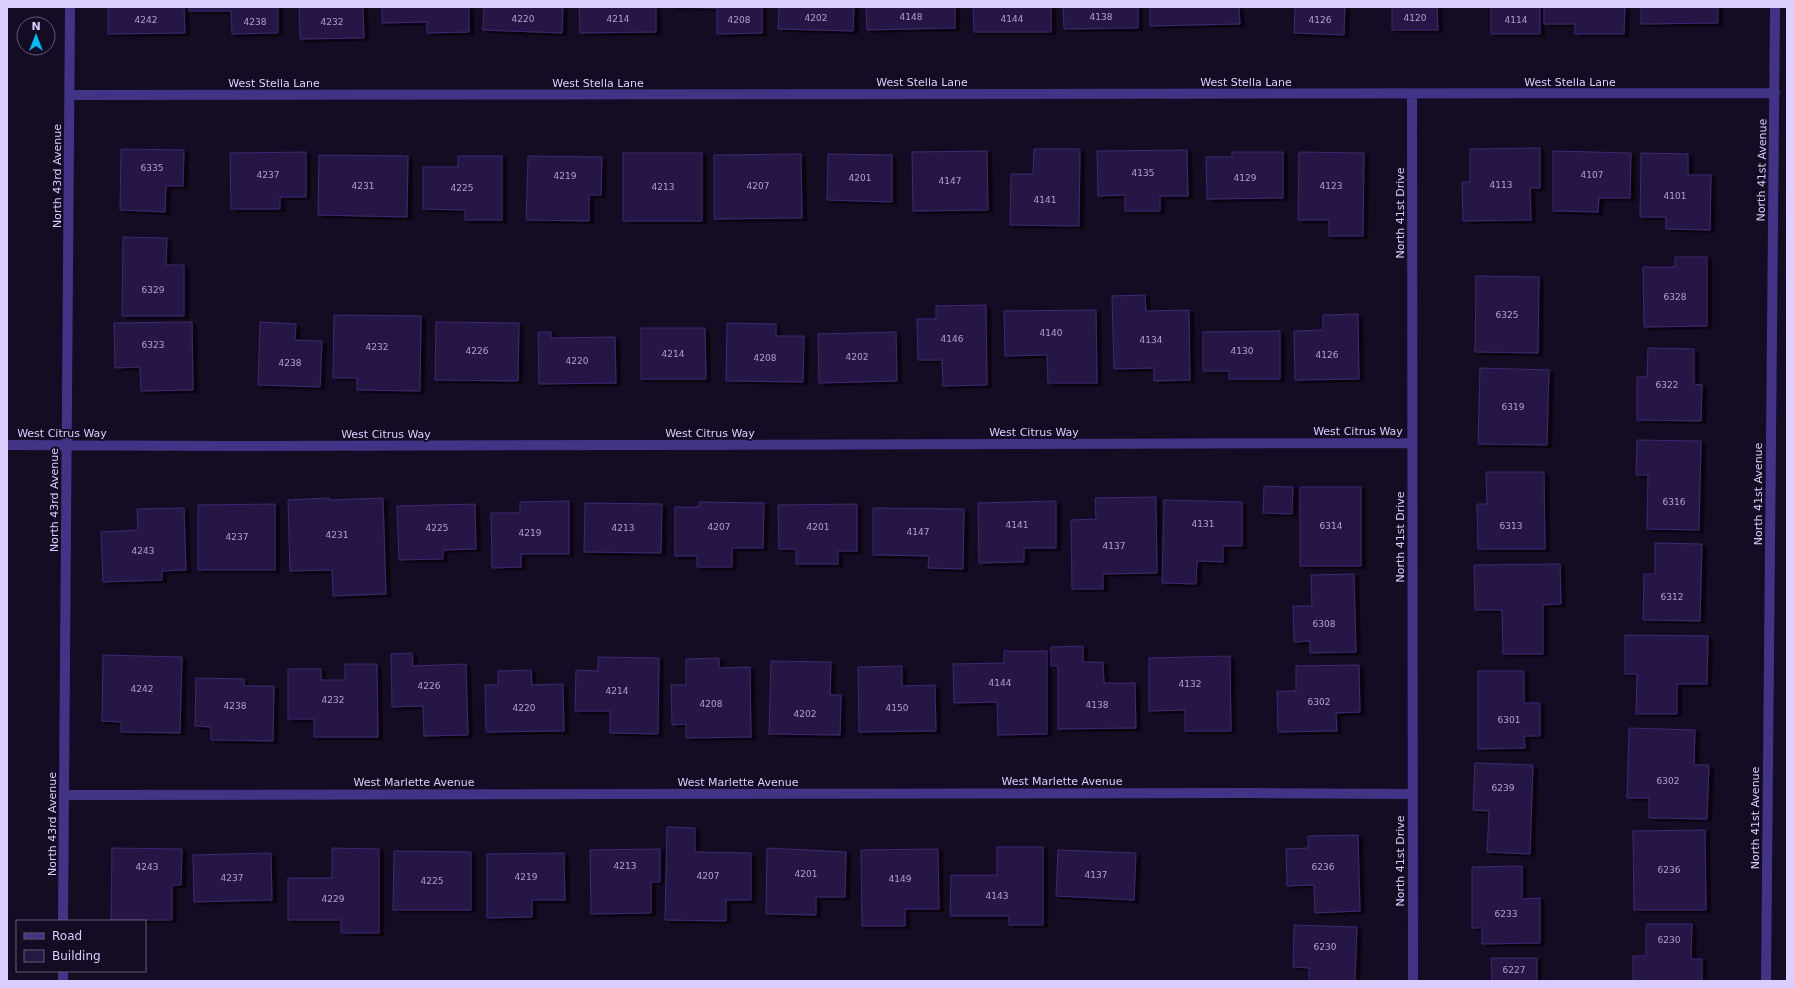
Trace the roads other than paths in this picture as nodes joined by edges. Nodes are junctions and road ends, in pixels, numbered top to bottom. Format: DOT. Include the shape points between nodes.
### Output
graph roads {
  1 [pos="70,7"];
  2 [pos="1775,7"];
  3 [pos="1775,93"];
  4 [pos="1412,94"];
  5 [pos="70,95"];
  6 [pos="1412,443"];
  7 [pos="7,445"];
  8 [pos="67,445"];
  9 [pos="1412,794"];
  10 [pos="64,795"];
  11 [pos="63,920"];
  12 [pos="1413,981"];
  13 [pos="1766,981"];
  1 -- 5 [label="street, North 43rd Avenue"];
  2 -- 3 [label="street, North 41st Avenue"];
  3 -- 4 [label="street, West Stella Lane"];
  3 -- 13 [label="street, North 41st Avenue"];
  4 -- 5 [label="street, West Stella Lane"];
  4 -- 6 [label="street, North 41st Drive"];
  5 -- 8 [label="street, North 43rd Avenue"];
  6 -- 8 [label="street, West Citrus Way"];
  6 -- 9 [label="street, North 41st Drive"];
  7 -- 8 [label="street, West Citrus Way"];
  8 -- 10 [label="street, North 43rd Avenue"];
  9 -- 10 [label="street, West Marlette Avenue"];
  9 -- 12 [label="street, North 41st Drive"];
  10 -- 11 [label="street, North 43rd Avenue"];
}
